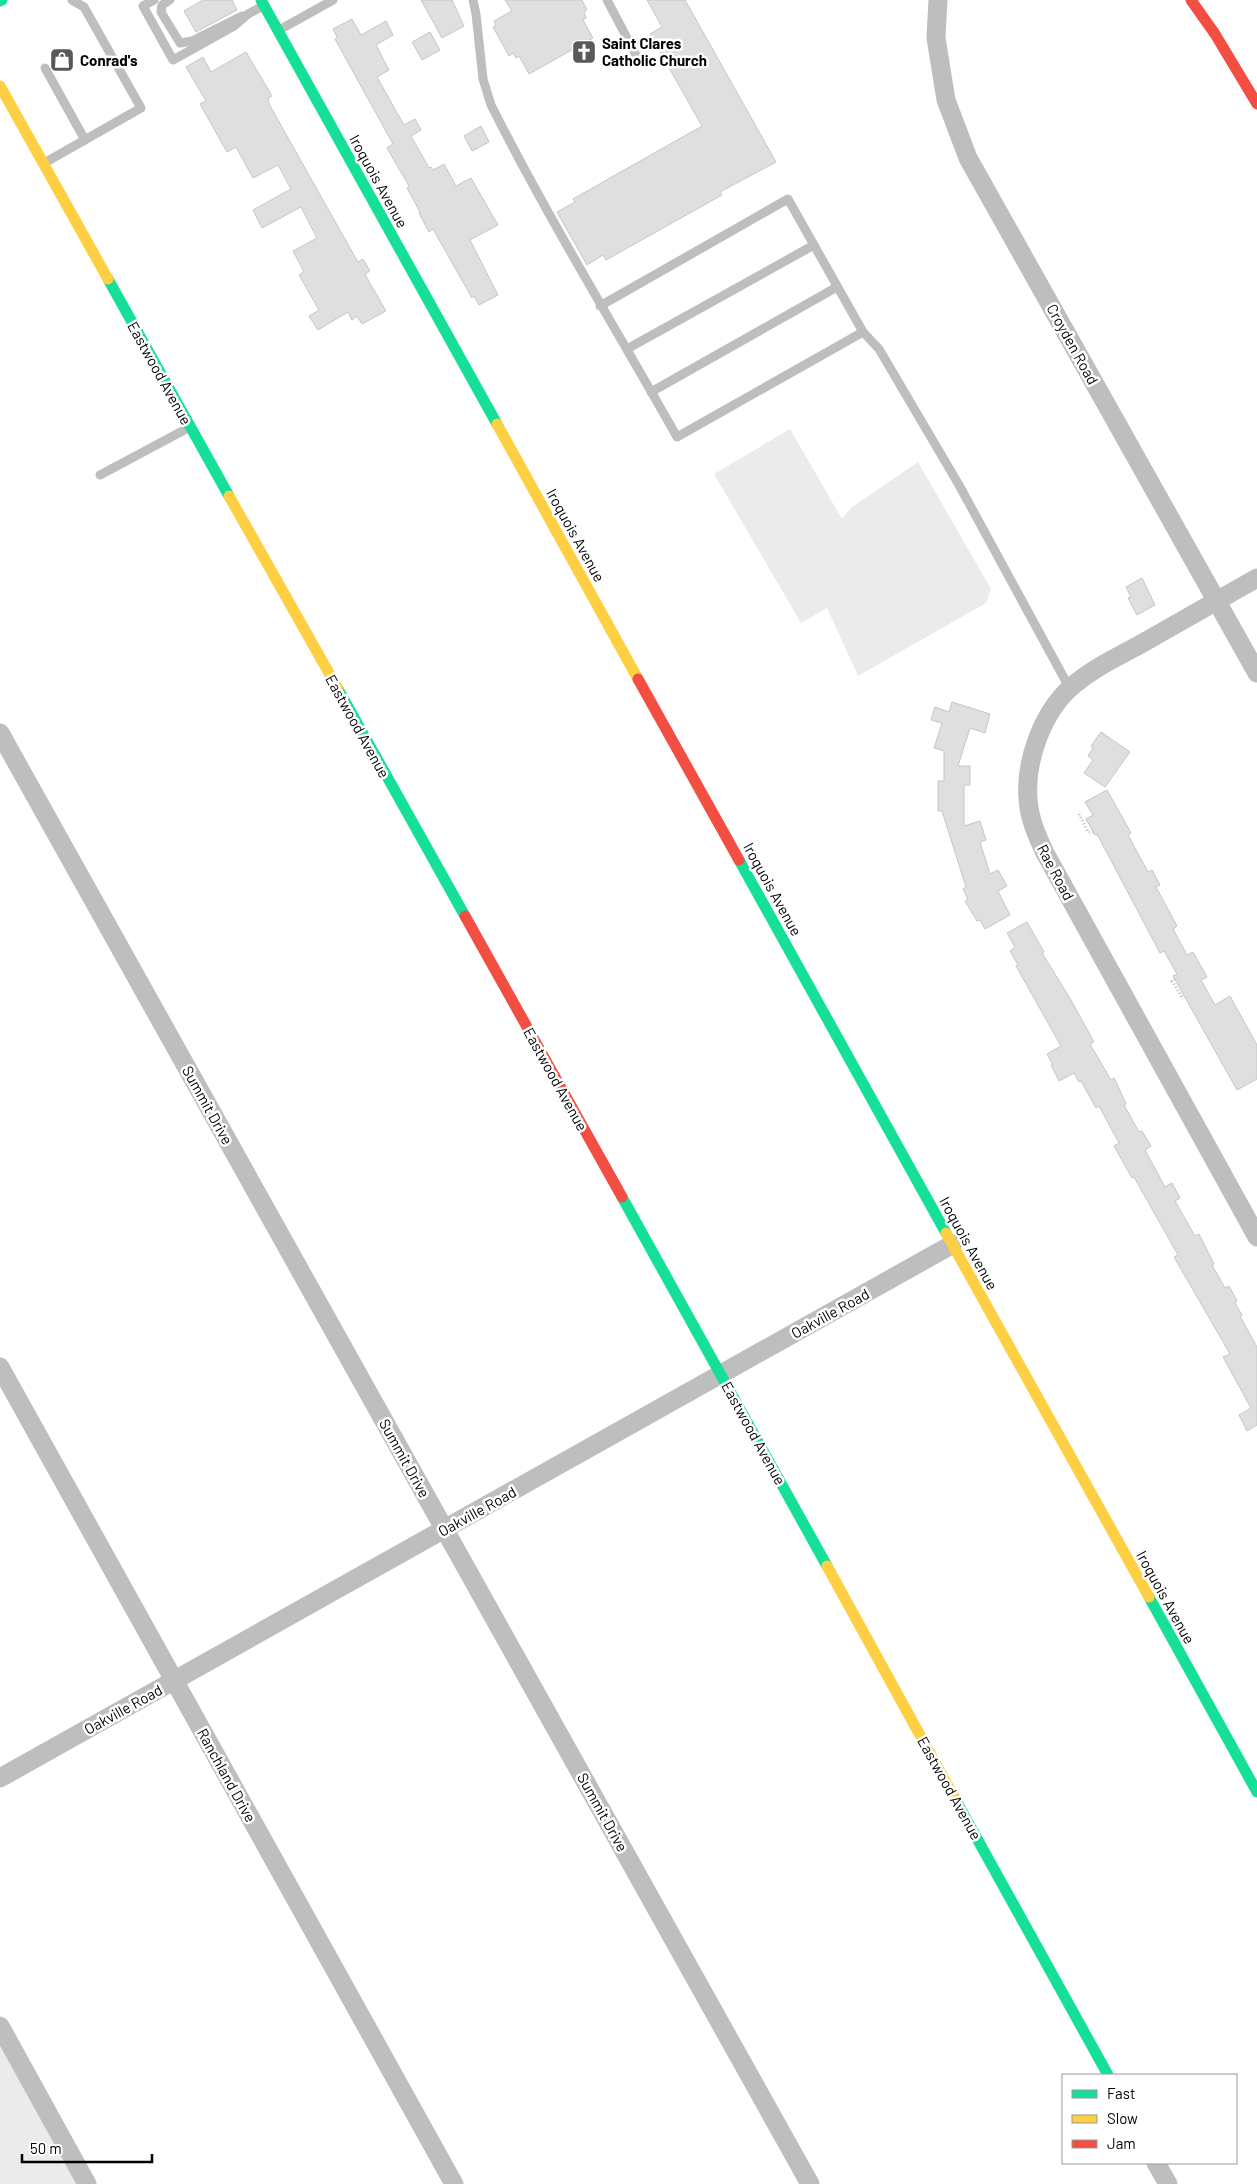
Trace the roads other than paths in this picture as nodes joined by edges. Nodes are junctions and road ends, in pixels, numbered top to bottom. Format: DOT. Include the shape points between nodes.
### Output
graph roads {
  1 [pos="72,0"];
  2 [pos="154,0"];
  3 [pos="170,0"];
  4 [pos="333,0"];
  5 [pos="473,0"];
  6 [pos="607,0"];
  7 [pos="938,0"];
  8 [pos="1191,0"];
  9 [pos="262,2"];
  10 [pos="84,3"];
  11 [pos="248,14"];
  12 [pos="278,31"];
  13 [pos="636,55"];
  14 [pos="45,68"];
  15 [pos="0,86"];
  16 [pos="1257,104"];
  17 [pos="85,140"];
  18 [pos="43,164"];
  19 [pos="814,245"];
  20 [pos="837,287"];
  21 [pos="600,306"];
  22 [pos="863,332"];
  23 [pos="627,349"];
  24 [pos="652,392"];
  25 [pos="190,427"];
  26 [pos="100,475"];
  27 [pos="1257,578"];
  28 [pos="1217,601"];
  29 [pos="1257,673"];
  30 [pos="1070,689"];
  31 [pos="0,733"];
  32 [pos="1257,1237"];
  33 [pos="953,1244"];
  34 [pos="0,1367"];
  35 [pos="721,1373"];
  36 [pos="445,1529"];
  37 [pos="174,1680"];
  38 [pos="0,1778"];
  39 [pos="1257,1792"];
  40 [pos="0,2026"];
  41 [pos="1107,2074"];
  42 [pos="1157,2164"];
  43 [pos="87,2184"];
  44 [pos="454,2184"];
  45 [pos="810,2184"];
  46 [pos="1168,2184"];
  1 -- 10 [label="lane"];
  2 -- 11 [label="lane" via="143,6 173,60 234,26"];
  3 -- 11 [label="lane" via="162,6 161,12 180,43 192,41"];
  4 -- 12 [label="lane"];
  5 -- 21 [label="lane" via="482,79 491,105"];
  6 -- 13 [label="lane"];
  7 -- 28 [label="street, Croyden Road" via="936,38 946,100 968,158"];
  8 -- 16 [label="street"];
  9 -- 11 [label="lane"];
  9 -- 12 [label="street, Iroquois Avenue"];
  10 -- 17 [label="lane" via="141,108"];
  12 -- 33 [label="street, Iroquois Avenue"];
  14 -- 17 [label="lane"];
  15 -- 18 [label="street, Eastwood Avenue"];
  17 -- 18 [label="lane"];
  18 -- 25 [label="street, Eastwood Avenue"];
  19 -- 20 [label="lane"];
  19 -- 21 [label="lane" via="788,199"];
  19 -- 23 [label="lane"];
  20 -- 22 [label="lane"];
  20 -- 24 [label="lane"];
  21 -- 23 [label="lane"];
  22 -- 24 [label="lane" via="677,437"];
  22 -- 30 [label="lane" via="879,349 959,485"];
  23 -- 24 [label="lane"];
  25 -- 26 [label="lane"];
  25 -- 35 [label="street, Eastwood Avenue"];
  27 -- 28 [label="street, Rae Road"];
  28 -- 29 [label="street, Croyden Road"];
  28 -- 30 [label="street, Rae Road" via="1095,669"];
  30 -- 32 [label="street, Rae Road" via="1041,730 1033,754 1028,798 1038,838"];
  31 -- 36 [label="street, Summit Drive"];
  33 -- 35 [label="street, Oakville Road"];
  33 -- 39 [label="street, Iroquois Avenue"];
  34 -- 37 [label="street, Ranchland Drive"];
  35 -- 36 [label="street, Oakville Road"];
  35 -- 41 [label="street, Eastwood Avenue"];
  36 -- 37 [label="street, Oakville Road"];
  36 -- 45 [label="street, Summit Drive"];
  37 -- 38 [label="street, Oakville Road"];
  37 -- 44 [label="street, Ranchland Drive"];
  40 -- 43 [label="street"];
  42 -- 46 [label="street"];
}
